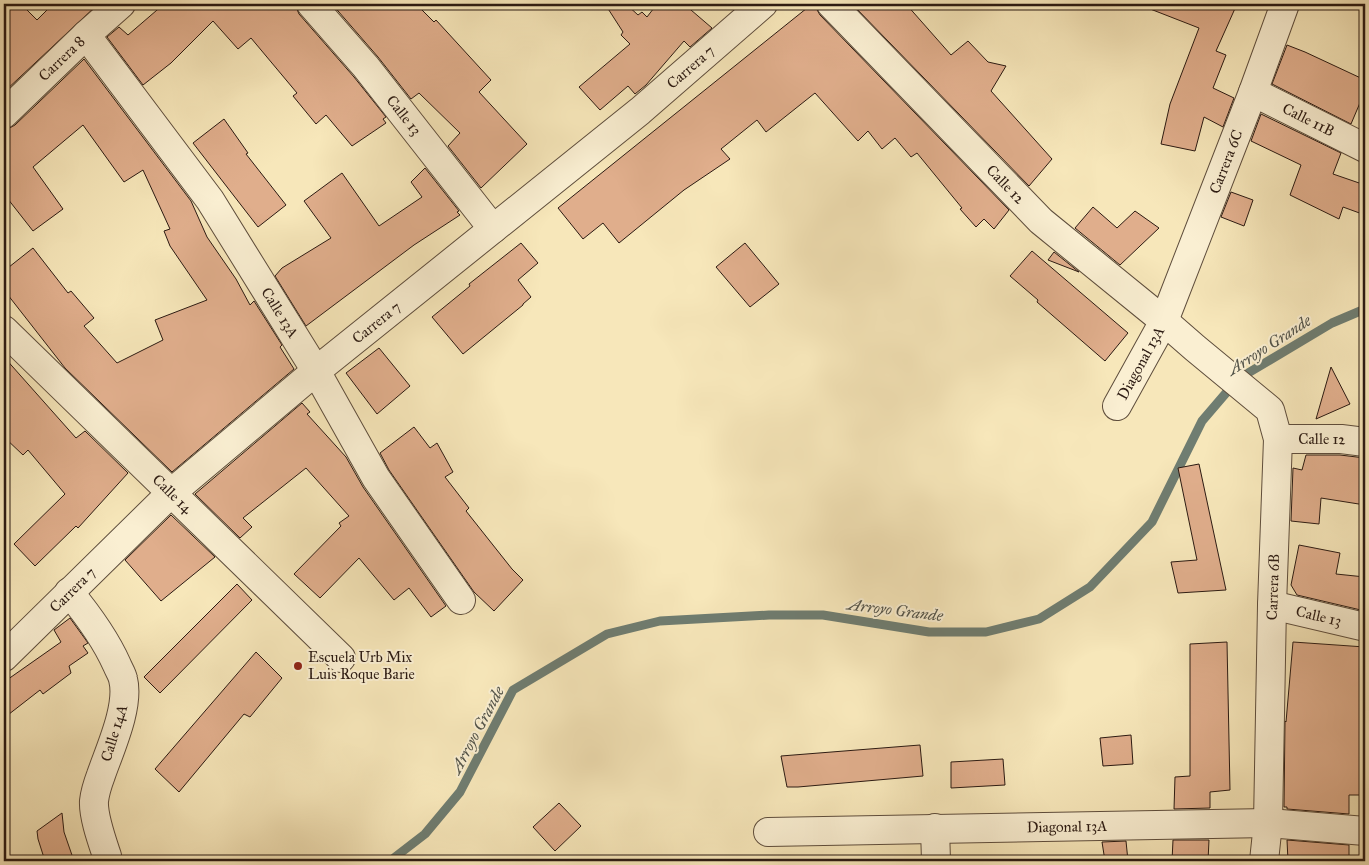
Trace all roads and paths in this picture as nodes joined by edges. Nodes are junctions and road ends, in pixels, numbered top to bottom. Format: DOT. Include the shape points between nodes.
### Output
graph roads {
  1 [pos="121,4"];
  2 [pos="311,4"];
  3 [pos="763,4"];
  4 [pos="831,4"];
  5 [pos="1285,4"];
  6 [pos="86,35"];
  7 [pos="1253,92"];
  8 [pos="4,114"];
  9 [pos="1365,148"];
  10 [pos="493,229"];
  11 [pos="1164,321"];
  12 [pos="4,330"];
  13 [pos="1195,348"];
  14 [pos="316,371"];
  15 [pos="1117,406"];
  16 [pos="1278,439"];
  17 [pos="1365,442"];
  18 [pos="170,493"];
  19 [pos="69,592"];
  20 [pos="461,600"];
  21 [pos="1272,606"];
  22 [pos="1365,627"];
  23 [pos="4,657"];
  24 [pos="341,658"];
  25 [pos="1268,822"];
  26 [pos="936,828"];
  27 [pos="1365,831"];
  28 [pos="768,832"];
  29 [pos="107,856"];
  30 [pos="936,861"];
  31 [pos="1264,861"];
  1 -- 6 [label="street, Carrera 8"];
  2 -- 10 [label="street, Calle 13" via="366,67"];
  3 -- 10 [label="street, Carrera 7" via="640,111"];
  4 -- 11 [label="street, Calle 12" via="1041,221"];
  5 -- 7 [label="street, Carrera 6C"];
  6 -- 8 [label="street, Carrera 8"];
  6 -- 14 [label="street, Calle 13A" via="210,200"];
  7 -- 9 [label="street, Calle 11B"];
  7 -- 11 [label="street, Carrera 6C"];
  10 -- 14 [label="street, Carrera 7"];
  11 -- 13 [label="street, Calle 12"];
  11 -- 15 [label="street, Diagonal 13A"];
  12 -- 18 [label="street, Calle 14"];
  13 -- 16 [label="street, Carrera 6B" via="1270,410"];
  14 -- 18 [label="street, Carrera 7"];
  14 -- 20 [label="street, Calle 13A" via="376,478"];
  16 -- 17 [label="street, Calle 12"];
  16 -- 21 [label="street, Carrera 6B"];
  18 -- 19 [label="street, Carrera 7"];
  18 -- 24 [label="street, Calle 14"];
  19 -- 23 [label="street, Carrera 7"];
  19 -- 29 [label="street, Calle 14A" via="94,623 123,679 125,696 121,714 94,802"];
  21 -- 22 [label="street, Calle 13"];
  21 -- 25 [label="street, Carrera 6B"];
  25 -- 26 [label="street, Diagonal 13A"];
  25 -- 27 [label="street, Diagonal 13A"];
  25 -- 31 [label="street, Carrera 6B"];
  26 -- 28 [label="street, Diagonal 13A"];
  26 -- 30 [label="street"];
}
